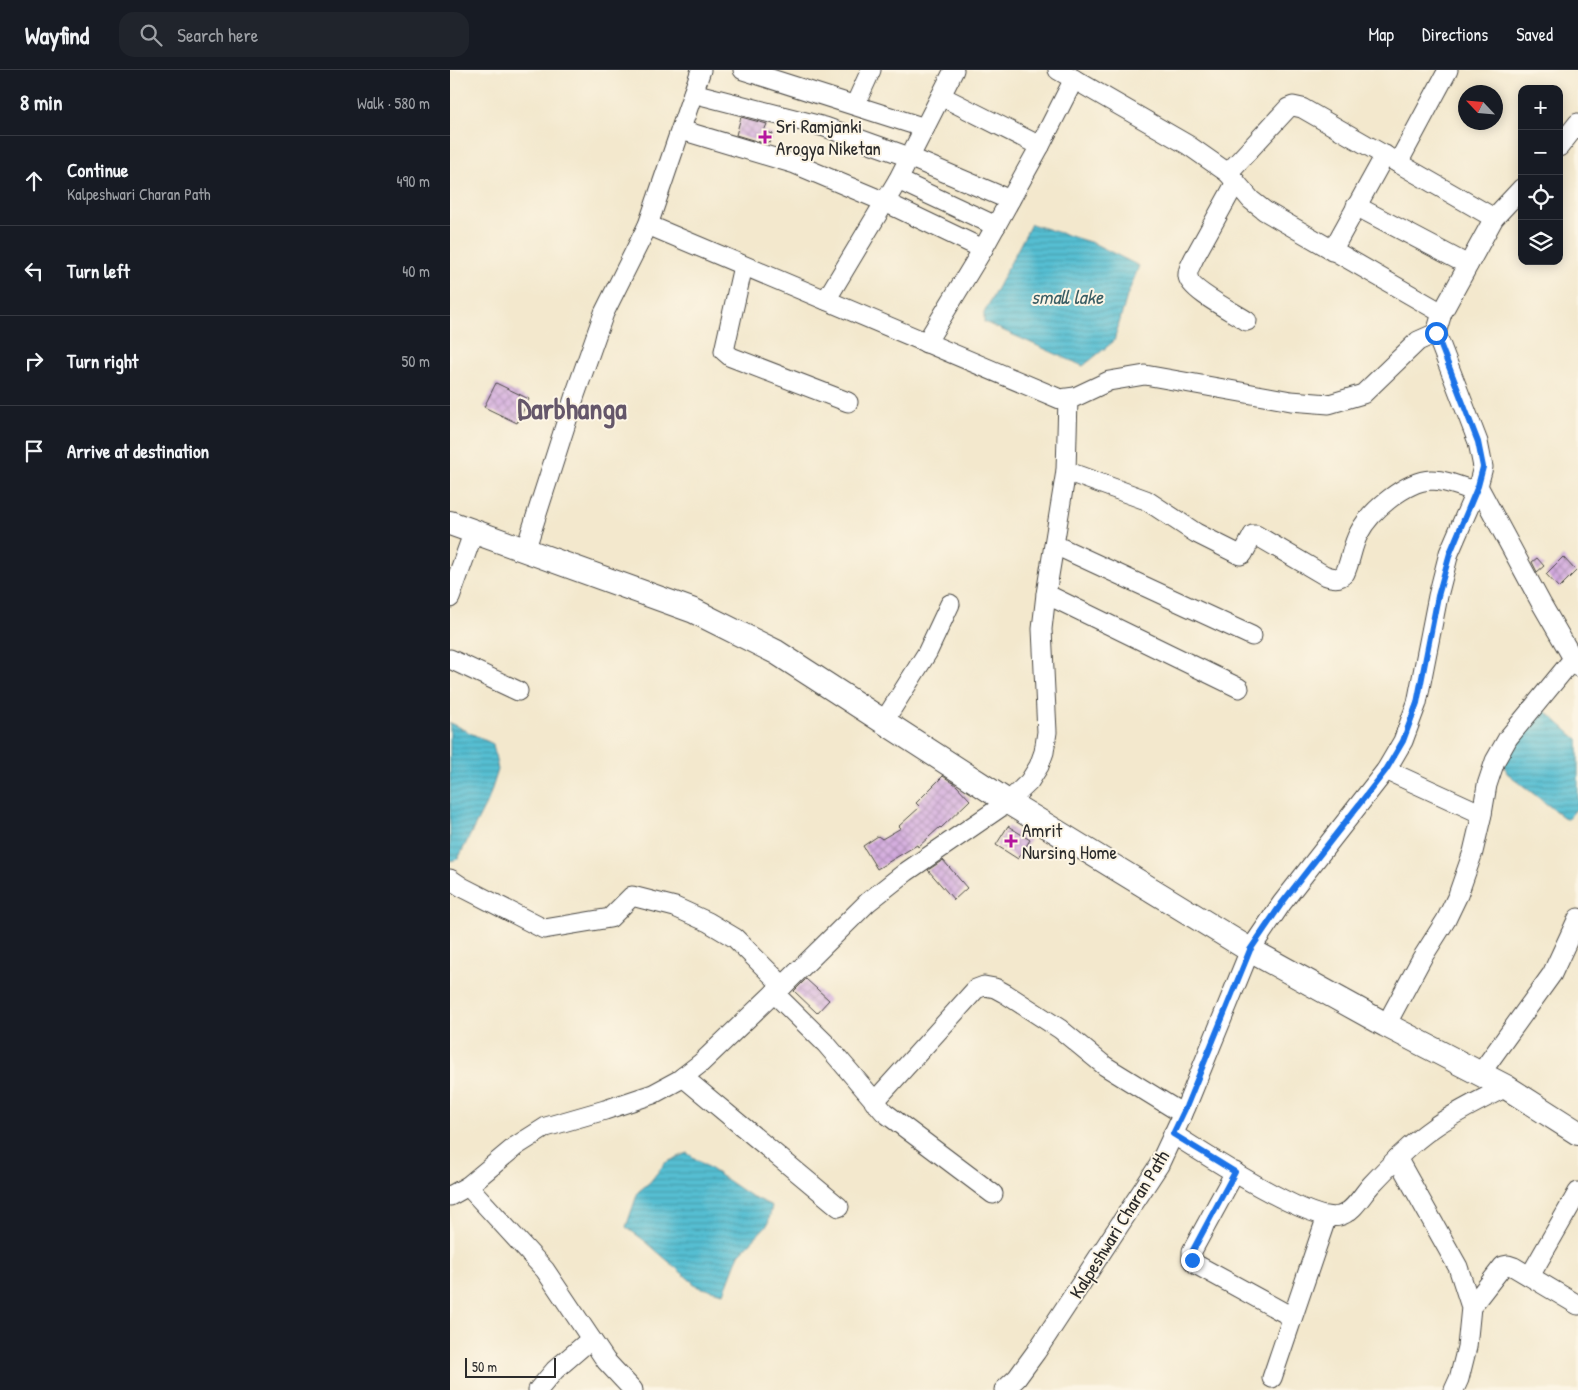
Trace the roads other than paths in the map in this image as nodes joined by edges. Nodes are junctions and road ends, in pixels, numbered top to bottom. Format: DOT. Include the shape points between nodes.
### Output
graph roads {
  1 [pos="701,70"];
  2 [pos="743,70"];
  3 [pos="871,70"];
  4 [pos="954,70"];
  5 [pos="1448,70"];
  6 [pos="1066,74"];
  7 [pos="693,93"];
  8 [pos="941,96"];
  9 [pos="855,105"];
  10 [pos="1578,123"];
  11 [pos="925,128"];
  12 [pos="681,130"];
  13 [pos="1563,141"];
  14 [pos="1040,146"];
  15 [pos="909,157"];
  16 [pos="1391,159"];
  17 [pos="1232,178"];
  18 [pos="898,180"];
  19 [pos="1518,192"];
  20 [pos="1010,200"];
  21 [pos="885,202"];
  22 [pos="1356,206"];
  23 [pos="1494,218"];
  24 [pos="648,225"];
  25 [pos="996,226"];
  26 [pos="983,250"];
  27 [pos="1332,251"];
  28 [pos="1468,265"];
  29 [pos="743,266"];
  30 [pos="826,300"];
  31 [pos="1442,313"];
  32 [pos="1248,321"];
  33 [pos="1436,333"];
  34 [pos="926,343"];
  35 [pos="1068,399"];
  36 [pos="848,402"];
  37 [pos="1066,471"];
  38 [pos="1477,489"];
  39 [pos="450,523"];
  40 [pos="474,531"];
  41 [pos="1055,545"];
  42 [pos="525,551"];
  43 [pos="1046,594"];
  44 [pos="450,598"];
  45 [pos="950,604"];
  46 [pos="1252,636"];
  47 [pos="450,659"];
  48 [pos="1575,663"];
  49 [pos="1239,688"];
  50 [pos="518,692"];
  51 [pos="884,721"];
  52 [pos="1386,770"];
  53 [pos="1008,802"];
  54 [pos="1482,814"];
  55 [pos="450,879"];
  56 [pos="1578,918"];
  57 [pos="1250,950"];
  58 [pos="778,989"];
  59 [pos="1386,1025"];
  60 [pos="1480,1074"];
  61 [pos="684,1077"];
  62 [pos="1506,1087"];
  63 [pos="874,1102"];
  64 [pos="1183,1114"];
  65 [pos="1578,1133"];
  66 [pos="1173,1134"];
  67 [pos="1397,1158"];
  68 [pos="1235,1172"];
  69 [pos="468,1186"];
  70 [pos="1578,1192"];
  71 [pos="994,1194"];
  72 [pos="450,1196"];
  73 [pos="839,1207"];
  74 [pos="1326,1216"];
  75 [pos="1530,1276"];
  76 [pos="1578,1305"];
  77 [pos="1471,1307"];
  78 [pos="1292,1317"];
  79 [pos="591,1339"];
  80 [pos="1272,1378"];
  81 [pos="538,1390"];
  82 [pos="633,1390"];
  83 [pos="1004,1390"];
  84 [pos="1454,1390"];
  1 -- 7 [label="street"];
  2 -- 9 [label="street"];
  3 -- 9 [label="street"];
  4 -- 8 [label="street"];
  5 -- 16 [label="street"];
  6 -- 14 [label="street"];
  6 -- 17 [label="street" via="1188,145"];
  7 -- 12 [label="street"];
  7 -- 15 [label="street" via="825,127"];
  8 -- 11 [label="street"];
  8 -- 14 [label="street"];
  9 -- 11 [label="street"];
  10 -- 13 [label="street"];
  11 -- 15 [label="street"];
  12 -- 21 [label="street" via="795,164"];
  12 -- 24 [label="street"];
  14 -- 20 [label="street"];
  15 -- 18 [label="street"];
  15 -- 20 [label="street"];
  16 -- 17 [label="street" via="1302,108 1293,106 1288,108"];
  16 -- 22 [label="street"];
  16 -- 23 [label="street"];
  17 -- 27 [label="street" via="1265,211"];
  17 -- 32 [label="street" via="1188,271 1188,278 1202,292"];
  18 -- 21 [label="street"];
  18 -- 25 [label="street"];
  19 -- 23 [label="street"];
  20 -- 25 [label="street"];
  21 -- 26 [label="street"];
  21 -- 30 [label="street"];
  22 -- 27 [label="street"];
  22 -- 28 [label="street"];
  23 -- 28 [label="street"];
  24 -- 29 [label="street"];
  24 -- 42 [label="street" via="604,312"];
  25 -- 26 [label="street"];
  26 -- 34 [label="street"];
  27 -- 31 [label="street"];
  28 -- 31 [label="street"];
  29 -- 30 [label="street"];
  29 -- 36 [label="street" via="725,353"];
  30 -- 34 [label="street"];
  31 -- 33 [label="street"];
  33 -- 35 [label="street" via="1418,341 1363,394 1329,404 1291,401 1145,375 1109,381"];
  33 -- 38 [label="street, Kalpeshwari Charan Path" via="1478,442 1483,467"];
  34 -- 35 [label="street" via="1049,395"];
  35 -- 37 [label="street"];
  37 -- 38 [label="street" via="1146,500 1196,533 1237,554 1243,554 1256,535 1324,575 1335,578 1345,573 1361,528 1404,489 1430,480"];
  37 -- 41 [label="street"];
  38 -- 48 [label="street"];
  38 -- 52 [label="street, Kalpeshwari Charan Path" via="1450,553 1417,703 1403,741"];
  39 -- 40 [label="main road"];
  40 -- 42 [label="main road"];
  40 -- 44 [label="street"];
  41 -- 43 [label="street"];
  41 -- 46 [label="street"];
  42 -- 51 [label="main road" via="694,611 776,652"];
  43 -- 49 [label="street"];
  43 -- 53 [label="street" via="1042,629 1047,732 1044,752 1029,782"];
  45 -- 51 [label="street" via="927,652"];
  47 -- 50 [label="street"];
  48 -- 54 [label="street" via="1508,738 1495,761"];
  51 -- 53 [label="main road"];
  52 -- 54 [label="street"];
  52 -- 57 [label="street, Kalpeshwari Charan Path" via="1282,903"];
  53 -- 57 [label="main road"];
  53 -- 58 [label="street" via="868,902"];
  54 -- 59 [label="street" via="1458,895"];
  55 -- 58 [label="street" via="544,929 610,918 632,896 675,907 735,938"];
  56 -- 60 [label="street" via="1552,974"];
  57 -- 59 [label="main road"];
  57 -- 64 [label="street, Kalpeshwari Charan Path"];
  58 -- 61 [label="street"];
  58 -- 63 [label="street"];
  59 -- 60 [label="main road"];
  60 -- 62 [label="main road"];
  61 -- 69 [label="street" via="653,1094 546,1127 516,1146"];
  61 -- 73 [label="street"];
  62 -- 65 [label="main road"];
  62 -- 67 [label="street" via="1452,1115"];
  63 -- 64 [label="street" via="976,989 984,986 1006,994 1060,1029 1106,1066"];
  63 -- 71 [label="street"];
  64 -- 66 [label="street, Kalpeshwari Charan Path"];
  66 -- 68 [label="street"];
  66 -- 83 [label="street, Kalpeshwari Charan Path" via="1159,1165 1093,1266 1036,1352"];
  67 -- 74 [label="street" via="1350,1210 1337,1217"];
  67 -- 77 [label="street" via="1458,1267"];
  68 -- 74 [label="street" via="1295,1206"];
  68 -- 78 [label="street" via="1192,1252 1192,1260"];
  69 -- 72 [label="street"];
  69 -- 79 [label="street" via="545,1270"];
  70 -- 75 [label="street"];
  74 -- 78 [label="street"];
  75 -- 76 [label="street"];
  75 -- 77 [label="street" via="1511,1265 1503,1266"];
  77 -- 84 [label="street" via="1467,1347"];
  78 -- 80 [label="street"];
  79 -- 81 [label="street" via="555,1370"];
  79 -- 82 [label="street"];
}
